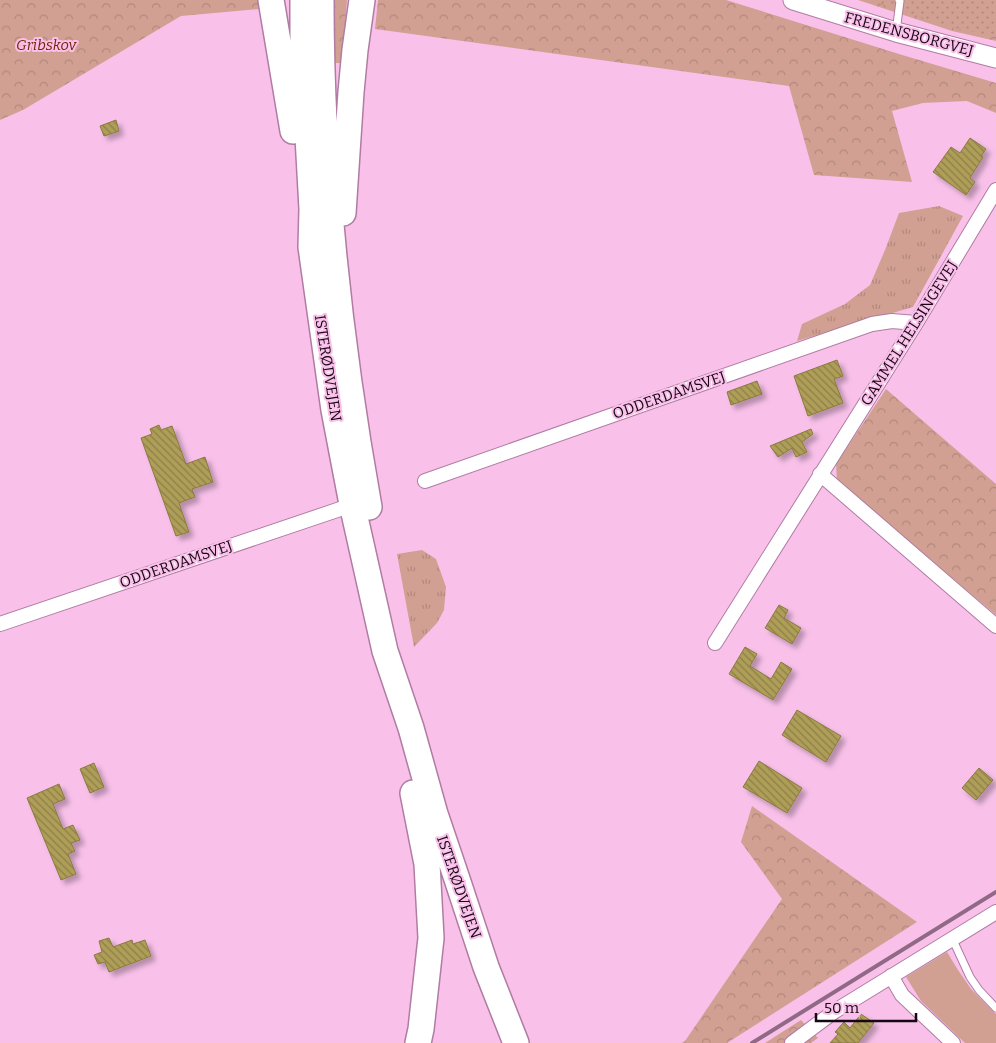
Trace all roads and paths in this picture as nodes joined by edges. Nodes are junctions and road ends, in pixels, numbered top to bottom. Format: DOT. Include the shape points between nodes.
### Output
graph roads {
  1 [pos="271,0"];
  2 [pos="303,0"];
  3 [pos="321,0"];
  4 [pos="362,0"];
  5 [pos="793,0"];
  6 [pos="899,0"];
  7 [pos="896,32"];
  8 [pos="996,58"];
  9 [pos="996,190"];
  10 [pos="311,247"];
  11 [pos="338,288"];
  12 [pos="916,323"];
  13 [pos="820,474"];
  14 [pos="425,481"];
  15 [pos="360,502"];
  16 [pos="0,624"];
  17 [pos="996,626"];
  18 [pos="715,643"];
  19 [pos="384,651"];
  20 [pos="411,728"];
  21 [pos="457,879"];
  22 [pos="996,912"];
  23 [pos="952,938"];
  24 [pos="891,976"];
  25 [pos="996,1008"];
  26 [pos="418,1043"];
  27 [pos="516,1043"];
  28 [pos="534,1043"];
  29 [pos="792,1043"];
  30 [pos="953,1043"];
  1 -- 10 [label="highway"];
  2 -- 10 [label="highway, ISTERØDVEJEN"];
  3 -- 11 [label="highway, ISTERØDVEJEN" via="328,184"];
  4 -- 11 [label="highway" via="351,92"];
  5 -- 7 [label="street, FREDENSBORGVEJ"];
  6 -- 7 [label="lane"];
  7 -- 8 [label="street, FREDENSBORGVEJ"];
  9 -- 12 [label="street, GAMMEL HELSINGEVEJ"];
  10 -- 15 [label="highway, ISTERØDVEJEN" via="334,410"];
  11 -- 15 [label="highway, ISTERØDVEJEN"];
  12 -- 13 [label="street, GAMMEL HELSINGEVEJ"];
  12 -- 14 [label="street, ODDERDAMSVEJ" via="892,321 872,324"];
  13 -- 17 [label="street"];
  13 -- 18 [label="street, GAMMEL HELSINGEVEJ"];
  15 -- 16 [label="street, ODDERDAMSVEJ"];
  15 -- 19 [label="highway, ISTERØDVEJEN"];
  15 -- 20 [label="highway, ISTERØDVEJEN" via="376,542 406,680"];
  19 -- 20 [label="highway, ISTERØDVEJEN"];
  19 -- 26 [label="highway" via="427,864 431,938"];
  20 -- 21 [label="highway, ISTERØDVEJEN"];
  21 -- 27 [label="highway, ISTERØDVEJEN" via="486,967"];
  21 -- 28 [label="highway" via="486,931"];
  22 -- 23 [label="street"];
  23 -- 24 [label="street"];
  23 -- 25 [label="lane" via="970,977"];
  24 -- 29 [label="street"];
  24 -- 30 [label="street" via="902,995"];
}
